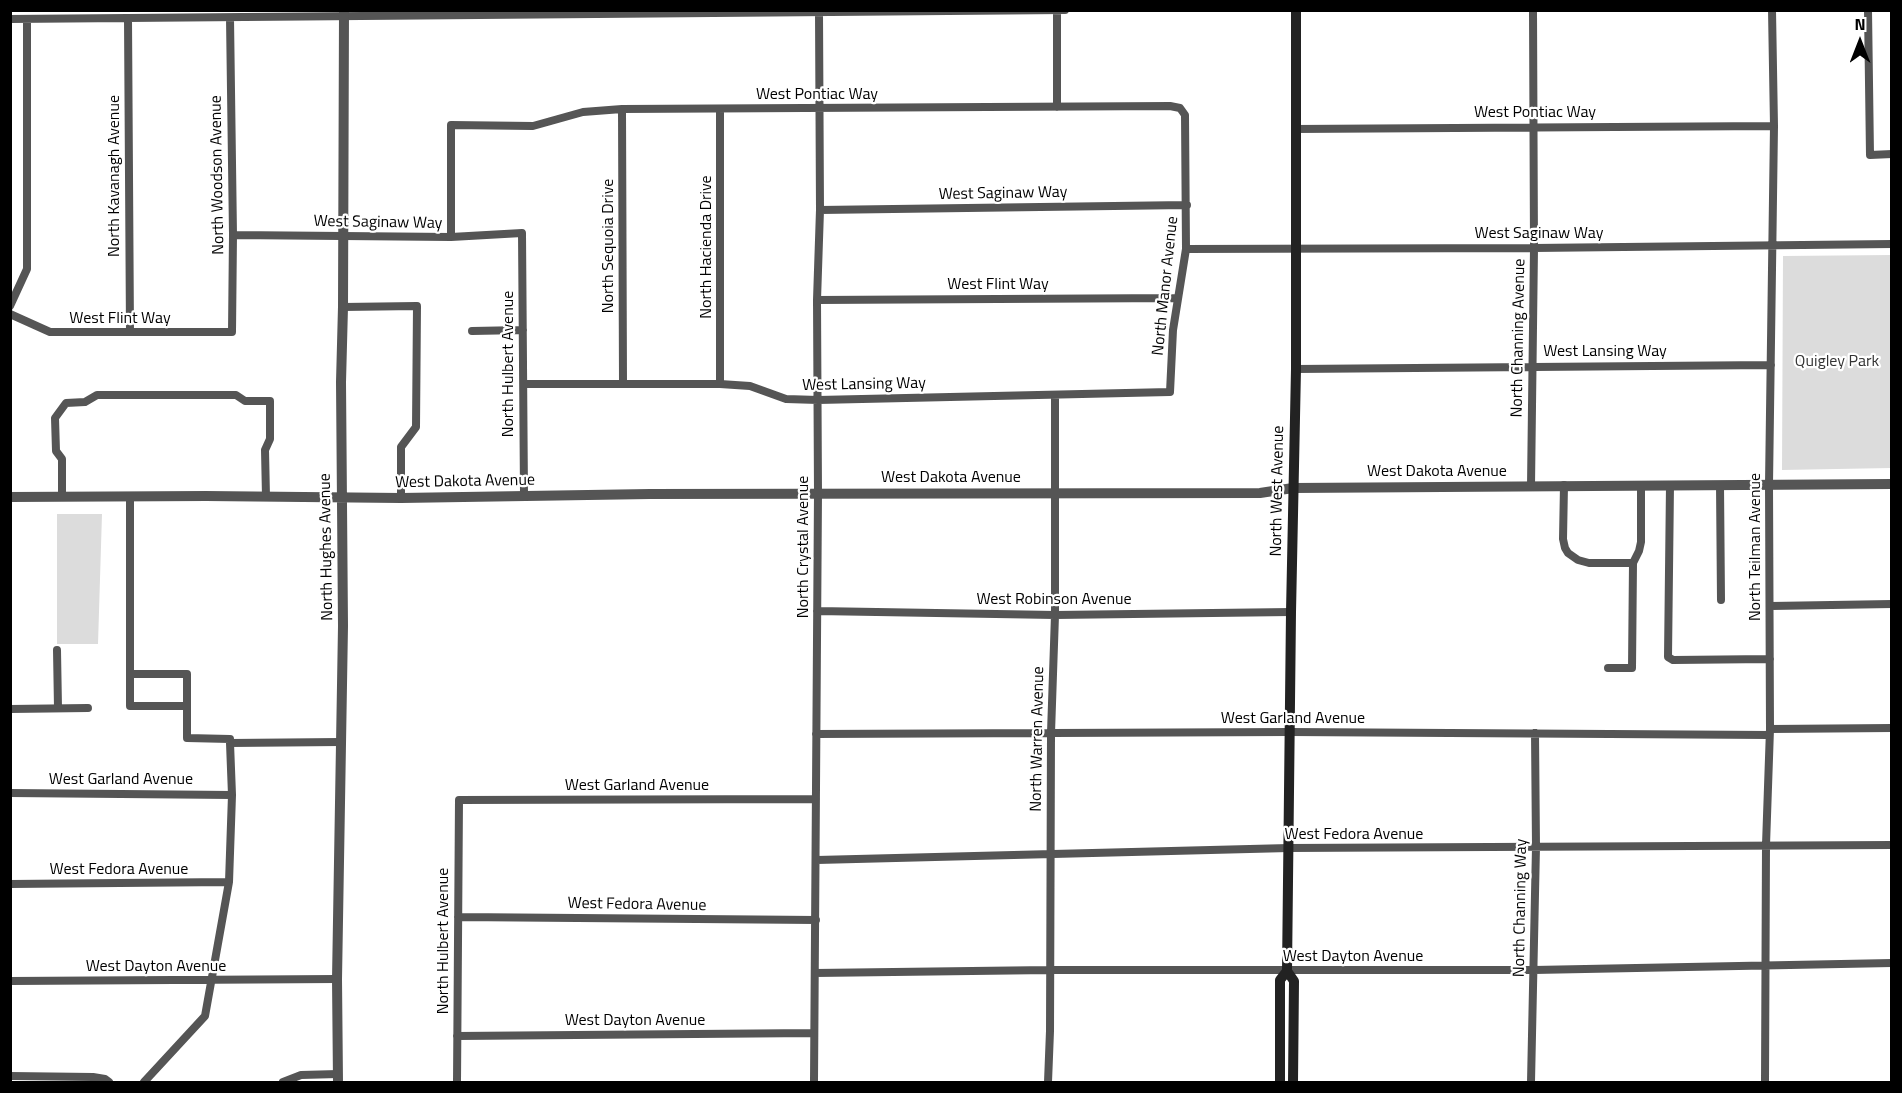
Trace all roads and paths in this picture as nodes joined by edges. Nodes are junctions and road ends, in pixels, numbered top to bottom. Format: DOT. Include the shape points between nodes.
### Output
graph roads {
  1 [pos="1057,10"];
  2 [pos="1065,10"];
  3 [pos="1296,10"];
  4 [pos="1533,10"];
  5 [pos="1772,10"];
  6 [pos="1868,10"];
  7 [pos="769,12"];
  8 [pos="450,13"];
  9 [pos="819,13"];
  10 [pos="344,14"];
  11 [pos="230,18"];
  12 [pos="10,19"];
  13 [pos="27,19"];
  14 [pos="128,19"];
  15 [pos="1057,107"];
  16 [pos="622,109"];
  17 [pos="720,109"];
  18 [pos="819,109"];
  19 [pos="1183,111"];
  20 [pos="1774,126"];
  21 [pos="1533,127"];
  22 [pos="1295,129"];
  23 [pos="1892,154"];
  24 [pos="1187,205"];
  25 [pos="820,210"];
  26 [pos="522,233"];
  27 [pos="233,235"];
  28 [pos="343,236"];
  29 [pos="451,237"];
  30 [pos="1892,244"];
  31 [pos="1771,245"];
  32 [pos="1295,248"];
  33 [pos="1534,248"];
  34 [pos="1186,249"];
  35 [pos="1178,298"];
  36 [pos="817,300"];
  37 [pos="10,306"];
  38 [pos="344,307"];
  39 [pos="10,315"];
  40 [pos="523,330"];
  41 [pos="471,331"];
  42 [pos="130,333"];
  43 [pos="232,333"];
  44 [pos="1771,365"];
  45 [pos="1532,366"];
  46 [pos="1296,369"];
  47 [pos="623,383"];
  48 [pos="524,384"];
  49 [pos="720,384"];
  50 [pos="1170,392"];
  51 [pos="1054,395"];
  52 [pos="818,400"];
  53 [pos="1892,483"];
  54 [pos="1670,484"];
  55 [pos="1769,484"];
  56 [pos="1564,485"];
  57 [pos="1641,485"];
  58 [pos="1720,485"];
  59 [pos="1531,486"];
  60 [pos="1293,488"];
  61 [pos="818,493"];
  62 [pos="1056,493"];
  63 [pos="524,495"];
  64 [pos="10,496"];
  65 [pos="130,496"];
  66 [pos="62,497"];
  67 [pos="266,497"];
  68 [pos="341,497"];
  69 [pos="401,498"];
  70 [pos="1633,563"];
  71 [pos="1721,600"];
  72 [pos="1892,604"];
  73 [pos="1770,606"];
  74 [pos="817,611"];
  75 [pos="1291,612"];
  76 [pos="1055,615"];
  77 [pos="57,650"];
  78 [pos="1770,659"];
  79 [pos="1608,668"];
  80 [pos="130,674"];
  81 [pos="187,706"];
  82 [pos="58,708"];
  83 [pos="88,708"];
  84 [pos="10,709"];
  85 [pos="1892,728"];
  86 [pos="1290,732"];
  87 [pos="1770,732"];
  88 [pos="1051,733"];
  89 [pos="1535,734"];
  90 [pos="816,735"];
  91 [pos="230,741"];
  92 [pos="340,741"];
  93 [pos="10,793"];
  94 [pos="232,795"];
  95 [pos="816,799"];
  96 [pos="459,800"];
  97 [pos="1766,845"];
  98 [pos="1892,845"];
  99 [pos="1536,847"];
  100 [pos="1289,848"];
  101 [pos="1049,853"];
  102 [pos="817,860"];
  103 [pos="228,882"];
  104 [pos="10,884"];
  105 [pos="458,917"];
  106 [pos="816,920"];
  107 [pos="1892,963"];
  108 [pos="1766,965"];
  109 [pos="1050,970"];
  110 [pos="1534,970"];
  111 [pos="1287,971"];
  112 [pos="815,973"];
  113 [pos="337,979"];
  114 [pos="213,980"];
  115 [pos="10,981"];
  116 [pos="814,1033"];
  117 [pos="457,1036"];
  118 [pos="10,1076"];
  119 [pos="338,1078"];
  120 [pos="109,1083"];
  121 [pos="144,1083"];
  122 [pos="283,1083"];
  123 [pos="457,1083"];
  124 [pos="814,1083"];
  125 [pos="1048,1083"];
  126 [pos="1280,1083"];
  127 [pos="1293,1083"];
  128 [pos="1531,1083"];
  129 [pos="1765,1083"];
  1 -- 2 [label="street"];
  1 -- 9 [label="street"];
  1 -- 15 [label="street"];
  3 -- 22 [label="main road, North West Avenue"];
  4 -- 21 [label="street, North Channing Avenue"];
  5 -- 20 [label="street, North Teilman Avenue"];
  6 -- 23 [label="street" via="1870,154"];
  7 -- 8 [label="street"];
  7 -- 9 [label="street"];
  8 -- 10 [label="street"];
  9 -- 18 [label="street, North Crystal Avenue"];
  10 -- 11 [label="street"];
  10 -- 28 [label="street, North Hughes Avenue"];
  11 -- 14 [label="street"];
  11 -- 27 [label="street, North Woodson Avenue"];
  12 -- 13 [label="street"];
  13 -- 14 [label="street"];
  13 -- 37 [label="street" via="27,269"];
  14 -- 42 [label="street, North Kavanagh Avenue"];
  15 -- 18 [label="street, West Pontiac Way"];
  15 -- 19 [label="street, West Pontiac Way" via="1175,106"];
  16 -- 17 [label="street, West Pontiac Way"];
  16 -- 29 [label="street, West Pontiac Way" via="583,112 533,126 451,125"];
  16 -- 47 [label="street, North Sequoia Drive"];
  17 -- 18 [label="street, West Pontiac Way"];
  17 -- 49 [label="street, North Hacienda Drive"];
  18 -- 25 [label="street, North Crystal Avenue"];
  19 -- 24 [label="street, North Manor Avenue"];
  20 -- 21 [label="street, West Pontiac Way"];
  20 -- 31 [label="street, North Teilman Avenue"];
  21 -- 22 [label="street, West Pontiac Way"];
  21 -- 33 [label="street, North Channing Avenue"];
  22 -- 32 [label="main road, North West Avenue"];
  24 -- 25 [label="street, West Saginaw Way"];
  24 -- 34 [label="street, North Manor Avenue"];
  25 -- 36 [label="street, North Crystal Avenue"];
  26 -- 29 [label="street, West Saginaw Way"];
  26 -- 40 [label="street, North Hulbert Avenue"];
  27 -- 28 [label="street, West Saginaw Way"];
  27 -- 43 [label="street, North Woodson Avenue"];
  28 -- 29 [label="street, West Saginaw Way"];
  28 -- 38 [label="street, North Hughes Avenue"];
  30 -- 31 [label="street, West Saginaw Way"];
  31 -- 33 [label="street, West Saginaw Way"];
  31 -- 44 [label="street, North Teilman Avenue"];
  32 -- 33 [label="street, West Saginaw Way"];
  32 -- 34 [label="street, West Saginaw Way"];
  32 -- 46 [label="main road, North West Avenue"];
  33 -- 45 [label="street, North Channing Avenue"];
  34 -- 35 [label="street, North Manor Avenue"];
  35 -- 36 [label="street, West Flint Way"];
  35 -- 50 [label="street, North Manor Avenue"];
  36 -- 52 [label="street, North Crystal Avenue"];
  38 -- 68 [label="street, North Hughes Avenue"];
  38 -- 69 [label="street" via="417,306 416,427 401,447"];
  39 -- 42 [label="street, West Flint Way" via="50,332"];
  40 -- 41 [label="street"];
  40 -- 48 [label="street, North Hulbert Avenue"];
  42 -- 43 [label="street, West Flint Way"];
  44 -- 45 [label="street, West Lansing Way"];
  44 -- 55 [label="street, North Teilman Avenue"];
  45 -- 46 [label="street, West Lansing Way"];
  45 -- 59 [label="street, North Channing Avenue"];
  46 -- 60 [label="main road, North West Avenue"];
  47 -- 48 [label="street, West Lansing Way"];
  47 -- 49 [label="street, West Lansing Way"];
  48 -- 63 [label="street, North Hulbert Avenue"];
  49 -- 52 [label="street, West Lansing Way" via="750,386 786,399"];
  50 -- 51 [label="street, West Lansing Way"];
  51 -- 52 [label="street, West Lansing Way"];
  51 -- 62 [label="street, North Warren Avenue"];
  52 -- 61 [label="street, North Crystal Avenue"];
  53 -- 55 [label="street, West Dakota Avenue"];
  54 -- 57 [label="street, West Dakota Avenue"];
  54 -- 58 [label="street, West Dakota Avenue"];
  54 -- 78 [label="street" via="1668,657"];
  55 -- 58 [label="street, West Dakota Avenue"];
  55 -- 73 [label="street, North Teilman Avenue"];
  56 -- 57 [label="street, West Dakota Avenue"];
  56 -- 59 [label="street, West Dakota Avenue"];
  56 -- 70 [label="street" via="1563,539 1568,553 1589,563"];
  57 -- 70 [label="street" via="1641,542"];
  58 -- 71 [label="street"];
  59 -- 60 [label="street, West Dakota Avenue"];
  60 -- 62 [label="street, West Dakota Avenue" via="1260,493"];
  60 -- 75 [label="main road, North West Avenue"];
  61 -- 62 [label="street, West Dakota Avenue"];
  61 -- 63 [label="street, West Dakota Avenue"];
  61 -- 74 [label="street, North Crystal Avenue"];
  62 -- 76 [label="street, North Warren Avenue"];
  63 -- 69 [label="street, West Dakota Avenue"];
  64 -- 66 [label="street, West Dakota Avenue"];
  65 -- 66 [label="street, West Dakota Avenue"];
  65 -- 67 [label="street, West Dakota Avenue"];
  65 -- 80 [label="street"];
  66 -- 67 [label="street" via="56,418 66,403 85,402 97,395 236,394 245,400 270,401"];
  67 -- 68 [label="street, West Dakota Avenue"];
  68 -- 69 [label="street, West Dakota Avenue"];
  68 -- 92 [label="street, North Hughes Avenue"];
  70 -- 79 [label="street" via="1632,668"];
  72 -- 73 [label="street"];
  73 -- 78 [label="street, North Teilman Avenue"];
  74 -- 76 [label="street, West Robinson Avenue"];
  74 -- 90 [label="street, North Crystal Avenue"];
  75 -- 76 [label="street, West Robinson Avenue"];
  75 -- 86 [label="main road, North West Avenue"];
  76 -- 88 [label="street, North Warren Avenue"];
  77 -- 82 [label="street"];
  78 -- 87 [label="street, North Teilman Avenue"];
  80 -- 81 [label="street" via="187,674"];
  80 -- 81 [label="street" via="130,706"];
  81 -- 91 [label="street" via="187,738"];
  82 -- 83 [label="street"];
  82 -- 84 [label="street"];
  85 -- 87 [label="street, West Garland Avenue"];
  86 -- 88 [label="street, West Garland Avenue"];
  86 -- 89 [label="street, West Garland Avenue"];
  86 -- 100 [label="main road, North West Avenue"];
  87 -- 89 [label="street, West Garland Avenue"];
  87 -- 97 [label="street, North Teilman Avenue"];
  88 -- 90 [label="street, West Garland Avenue"];
  88 -- 101 [label="street, North Warren Avenue"];
  89 -- 99 [label="street, North Channing Way"];
  90 -- 95 [label="street, North Crystal Avenue"];
  91 -- 92 [label="street"];
  91 -- 94 [label="street"];
  92 -- 113 [label="street, North Hughes Avenue"];
  93 -- 94 [label="street, West Garland Avenue"];
  94 -- 103 [label="street"];
  95 -- 96 [label="street, West Garland Avenue"];
  95 -- 102 [label="street, North Crystal Avenue"];
  96 -- 105 [label="street, North Hulbert Avenue"];
  97 -- 98 [label="street, West Fedora Avenue"];
  97 -- 99 [label="street, West Fedora Avenue"];
  97 -- 108 [label="street, North Teilman Avenue"];
  99 -- 100 [label="street, West Fedora Avenue"];
  99 -- 110 [label="street, North Channing Way"];
  100 -- 101 [label="street, West Fedora Avenue"];
  100 -- 111 [label="main road, North West Avenue"];
  101 -- 102 [label="street, West Fedora Avenue"];
  101 -- 109 [label="street, North Warren Avenue"];
  102 -- 106 [label="street, North Crystal Avenue"];
  103 -- 104 [label="street, West Fedora Avenue"];
  103 -- 114 [label="street"];
  105 -- 106 [label="street, West Fedora Avenue"];
  105 -- 117 [label="street, North Hulbert Avenue"];
  106 -- 112 [label="street, North Crystal Avenue"];
  107 -- 108 [label="street, West Dayton Avenue"];
  108 -- 110 [label="street, West Dayton Avenue"];
  108 -- 129 [label="street, North Teilman Avenue"];
  109 -- 111 [label="street, West Dayton Avenue"];
  109 -- 112 [label="street, West Dayton Avenue"];
  109 -- 125 [label="street, North Warren Avenue"];
  110 -- 111 [label="street, West Dayton Avenue"];
  110 -- 128 [label="street, North Channing Way"];
  111 -- 126 [label="main road, North West Avenue" via="1280,980"];
  111 -- 127 [label="main road, North West Avenue" via="1294,981"];
  112 -- 116 [label="street, North Crystal Avenue"];
  113 -- 114 [label="street, West Dayton Avenue"];
  113 -- 119 [label="street, North Hughes Avenue"];
  114 -- 115 [label="street, West Dayton Avenue"];
  114 -- 121 [label="street" via="205,1016"];
  116 -- 117 [label="street, West Dayton Avenue"];
  116 -- 124 [label="street, North Crystal Avenue"];
  117 -- 123 [label="street, North Hulbert Avenue"];
  118 -- 120 [label="street" via="93,1077"];
  119 -- 122 [label="street" via="301,1075"];
}
